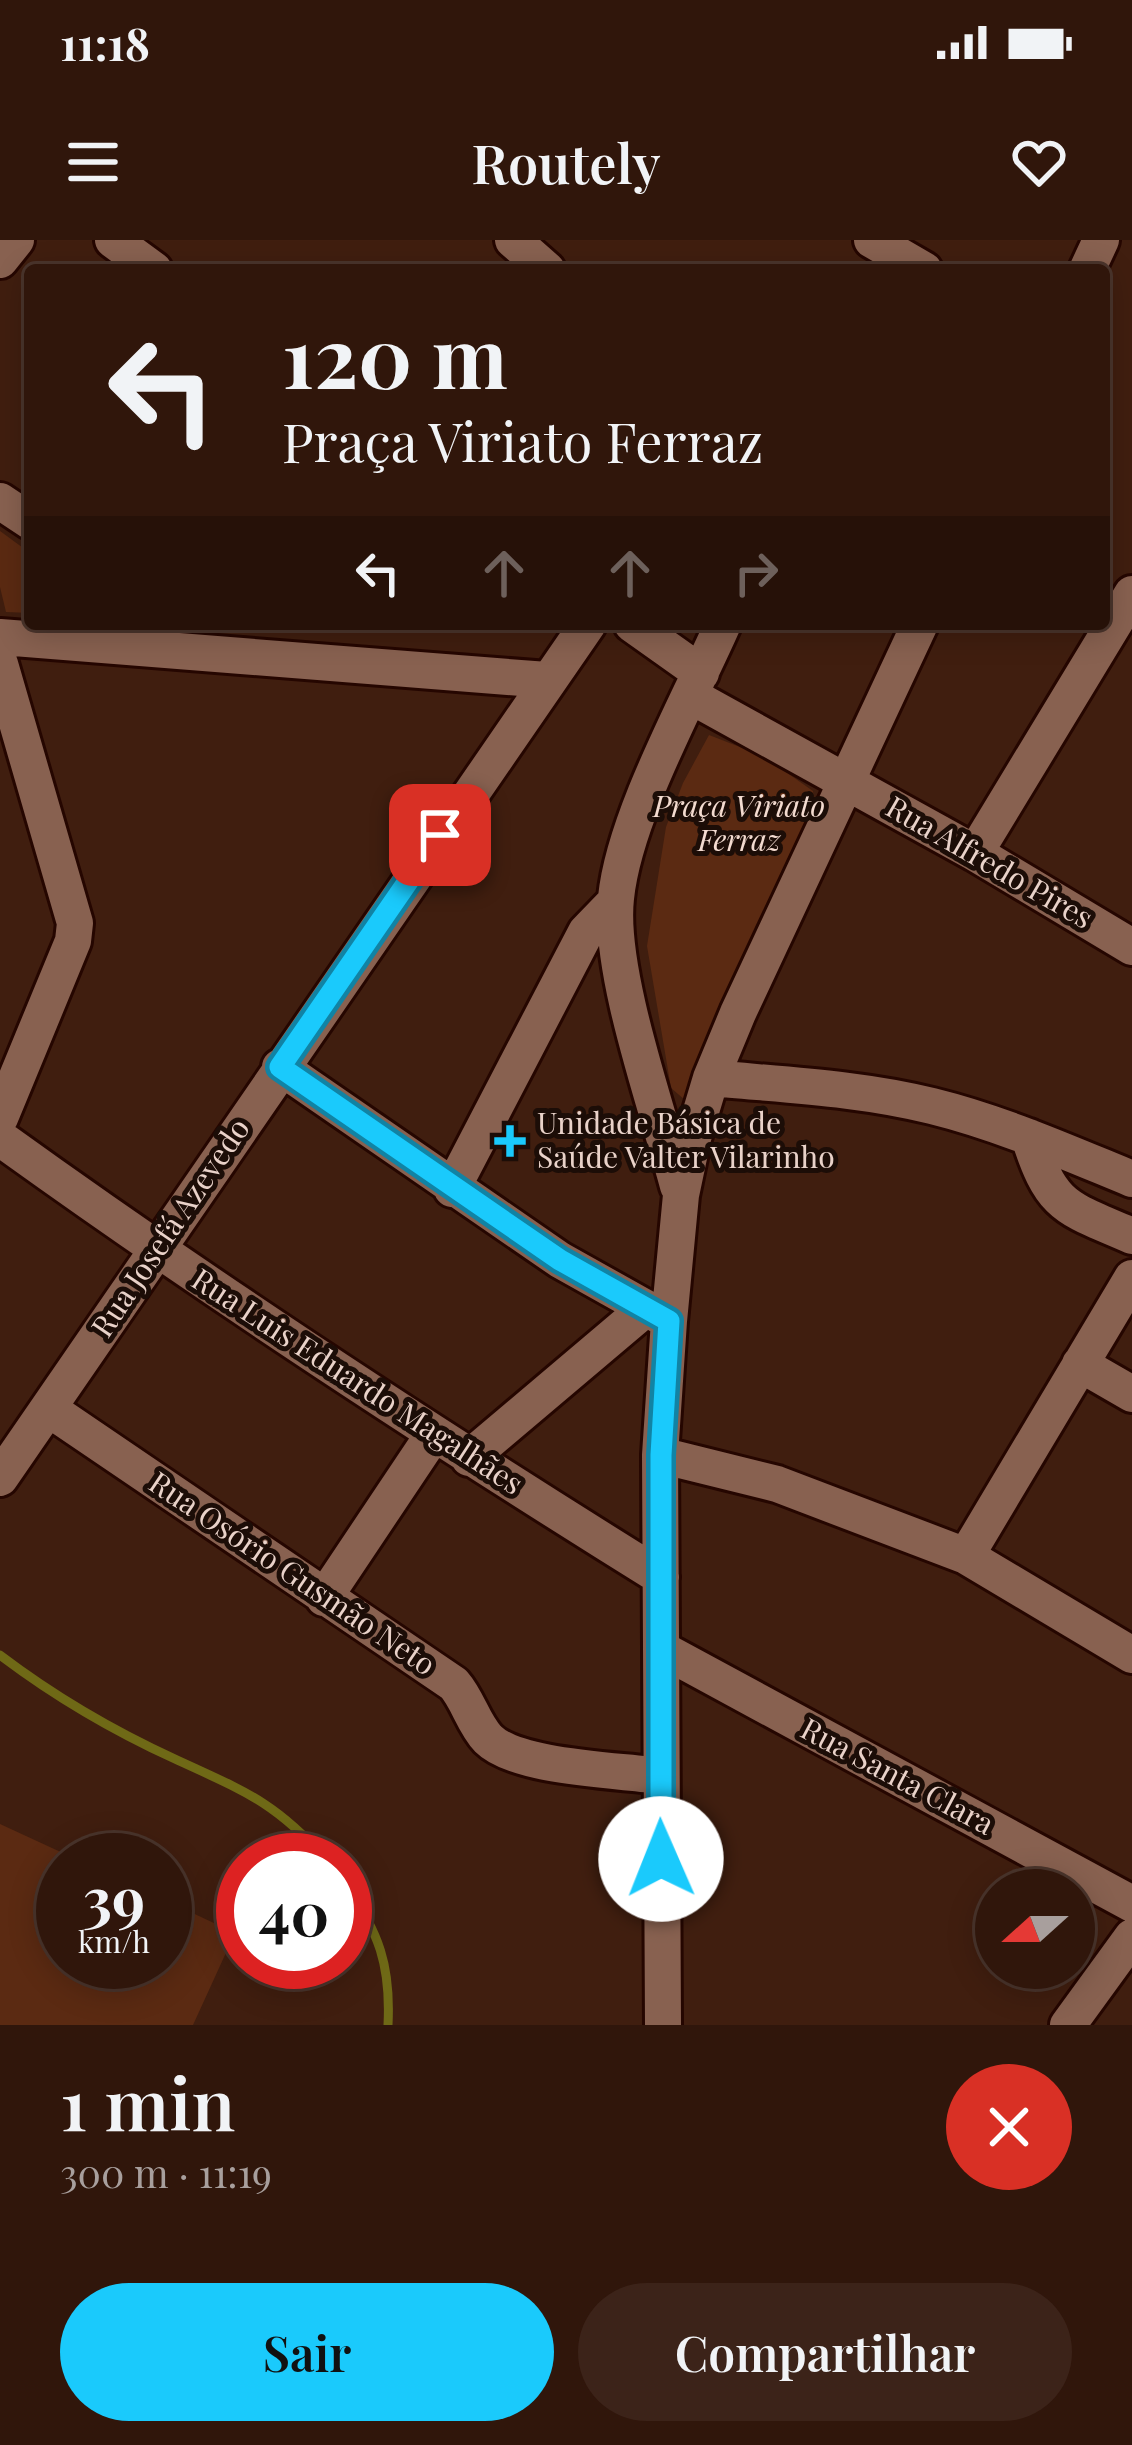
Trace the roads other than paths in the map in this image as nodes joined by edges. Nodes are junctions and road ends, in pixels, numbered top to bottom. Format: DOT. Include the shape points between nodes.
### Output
graph roads {
  1 [pos="16,240"];
  2 [pos="113,240"];
  3 [pos="513,240"];
  4 [pos="883,250"];
  5 [pos="0,260"];
  6 [pos="146,264"];
  7 [pos="540,264"];
  8 [pos="912,264"];
  9 [pos="1132,593"];
  10 [pos="1110,629"];
  11 [pos="182,630"];
  12 [pos="584,630"];
  13 [pos="638,630"];
  14 [pos="720,630"];
  15 [pos="917,630"];
  16 [pos="1110,630"];
  17 [pos="0,637"];
  18 [pos="212,651"];
  19 [pos="0,664"];
  20 [pos="547,680"];
  21 [pos="696,685"];
  22 [pos="847,781"];
  23 [pos="975,853"];
  24 [pos="615,902"];
  25 [pos="1132,947"];
  26 [pos="280,1067"];
  27 [pos="711,1078"];
  28 [pos="0,1118"];
  29 [pos="1029,1137"];
  30 [pos="0,1138"];
  31 [pos="1132,1179"];
  32 [pos="452,1189"];
  33 [pos="681,1195"];
  34 [pos="1132,1236"];
  35 [pos="155,1250"];
  36 [pos="1132,1277"];
  37 [pos="657,1315"];
  38 [pos="1080,1364"];
  39 [pos="1132,1394"];
  40 [pos="49,1408"];
  41 [pos="433,1435"];
  42 [pos="661,1455"];
  43 [pos="470,1458"];
  44 [pos="0,1478"];
  45 [pos="966,1556"];
  46 [pos="661,1577"];
  47 [pos="324,1598"];
  48 [pos="663,1650"];
  49 [pos="1132,1654"];
  50 [pos="660,1776"];
  51 [pos="1132,1904"];
  52 [pos="1132,1936"];
  53 [pos="663,2025"];
  54 [pos="1068,2025"];
  1 -- 5 [label="street"];
  2 -- 6 [label="street"];
  3 -- 7 [label="street"];
  4 -- 8 [label="street"];
  9 -- 10 [label="street"];
  11 -- 18 [label="street"];
  12 -- 20 [label="street, Rua Josefá Azevedo"];
  13 -- 21 [label="street"];
  14 -- 21 [label="street"];
  15 -- 22 [label="street"];
  16 -- 23 [label="street"];
  17 -- 18 [label="street"];
  18 -- 20 [label="street"];
  19 -- 28 [label="street" via="75,932"];
  20 -- 26 [label="street, Rua Josefá Azevedo"];
  21 -- 22 [label="street"];
  21 -- 24 [label="street" via="638,818"];
  22 -- 23 [label="street, Rua Alfredo Pires"];
  22 -- 27 [label="street"];
  23 -- 25 [label="street, Rua Alfredo Pires"];
  24 -- 32 [label="street" via="586,932"];
  24 -- 33 [label="street" via="631,1009"];
  26 -- 32 [label="street"];
  26 -- 35 [label="street, Rua Josefá Azevedo"];
  27 -- 29 [label="street" via="880,1095"];
  27 -- 33 [label="street"];
  29 -- 31 [label="street"];
  29 -- 34 [label="street" via="1055,1198"];
  30 -- 35 [label="street, Rua Luis Eduardo Magalhães"];
  32 -- 37 [label="street"];
  33 -- 37 [label="street"];
  35 -- 40 [label="street, Rua Josefá Azevedo"];
  35 -- 41 [label="street, Rua Luis Eduardo Magalhães"];
  36 -- 38 [label="street"];
  37 -- 42 [label="street"];
  37 -- 43 [label="street"];
  38 -- 39 [label="street"];
  38 -- 45 [label="street"];
  40 -- 44 [label="street, Rua Josefá Azevedo"];
  40 -- 47 [label="street, Rua Osório Gusmão Neto"];
  41 -- 43 [label="street, Rua Luis Eduardo Magalhães"];
  41 -- 47 [label="street"];
  42 -- 45 [label="street" via="813,1496"];
  42 -- 46 [label="street"];
  43 -- 46 [label="street, Rua Luis Eduardo Magalhães"];
  45 -- 49 [label="street"];
  46 -- 48 [label="street"];
  47 -- 50 [label="street, Rua Osório Gusmão Neto" via="454,1684 500,1748"];
  48 -- 50 [label="street"];
  48 -- 51 [label="street, Rua Santa Clara"];
  50 -- 53 [label="street"];
  52 -- 54 [label="street"];
}
